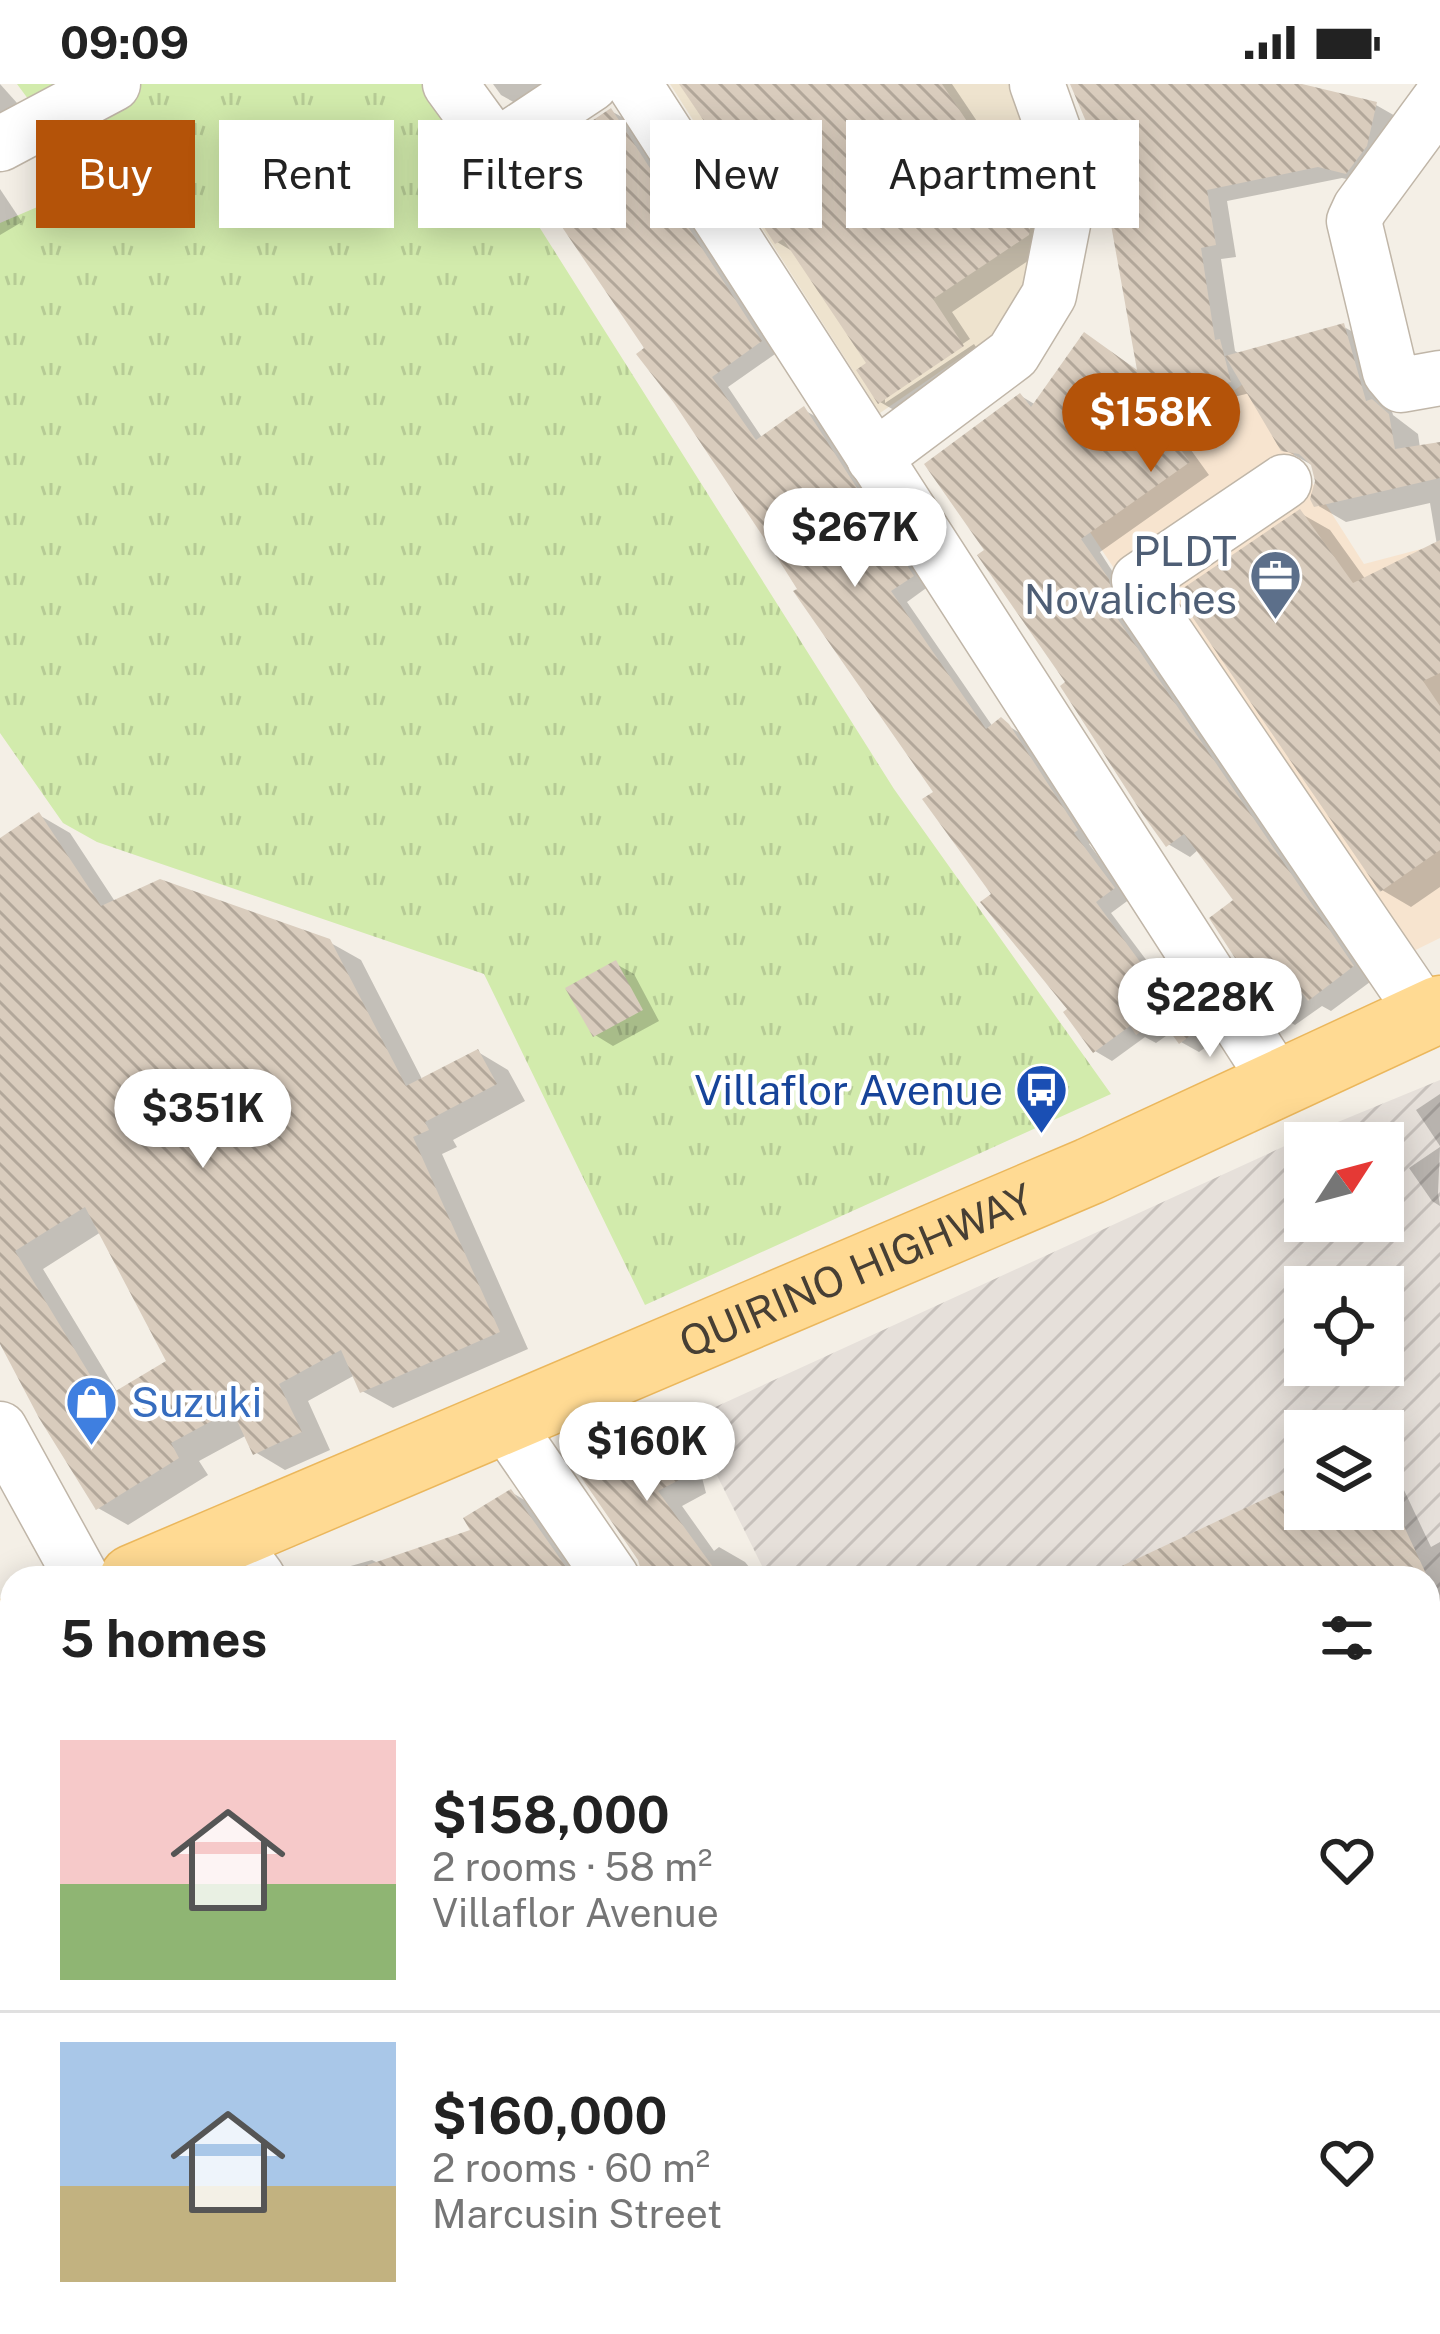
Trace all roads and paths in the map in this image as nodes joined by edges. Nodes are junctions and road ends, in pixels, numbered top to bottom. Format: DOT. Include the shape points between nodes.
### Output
graph roads {
  1 [pos="113,84"];
  2 [pos="450,84"];
  3 [pos="591,84"];
  4 [pos="634,84"];
  5 [pos="1037,84"];
  6 [pos="1440,99"];
  7 [pos="0,143"];
  8 [pos="1421,382"];
  9 [pos="874,458"];
  10 [pos="1284,482"];
  11 [pos="1433,1012"];
  12 [pos="1278,1083"];
  13 [pos="503,1421"];
  14 [pos="0,1429"];
  15 [pos="244,1559"];
  16 [pos="75,1566"];
  17 [pos="203,1566"];
  18 [pos="604,1566"];
  1 -- 7 [label="street"];
  2 -- 3 [label="street" via="496,147"];
  4 -- 9 [label="street"];
  5 -- 9 [label="street" via="1057,140 1065,214 1048,295 1013,354"];
  6 -- 8 [label="street" via="1354,221 1390,372"];
  9 -- 12 [label="street"];
  10 -- 11 [label="street" via="1139,580 1143,600"];
  11 -- 12 [label="main road, QUIRINO HIGHWAY"];
  12 -- 13 [label="main road, QUIRINO HIGHWAY"];
  13 -- 15 [label="main road, QUIRINO HIGHWAY"];
  13 -- 18 [label="street"];
  14 -- 16 [label="street"];
  15 -- 17 [label="main road, QUIRINO HIGHWAY"];
}
